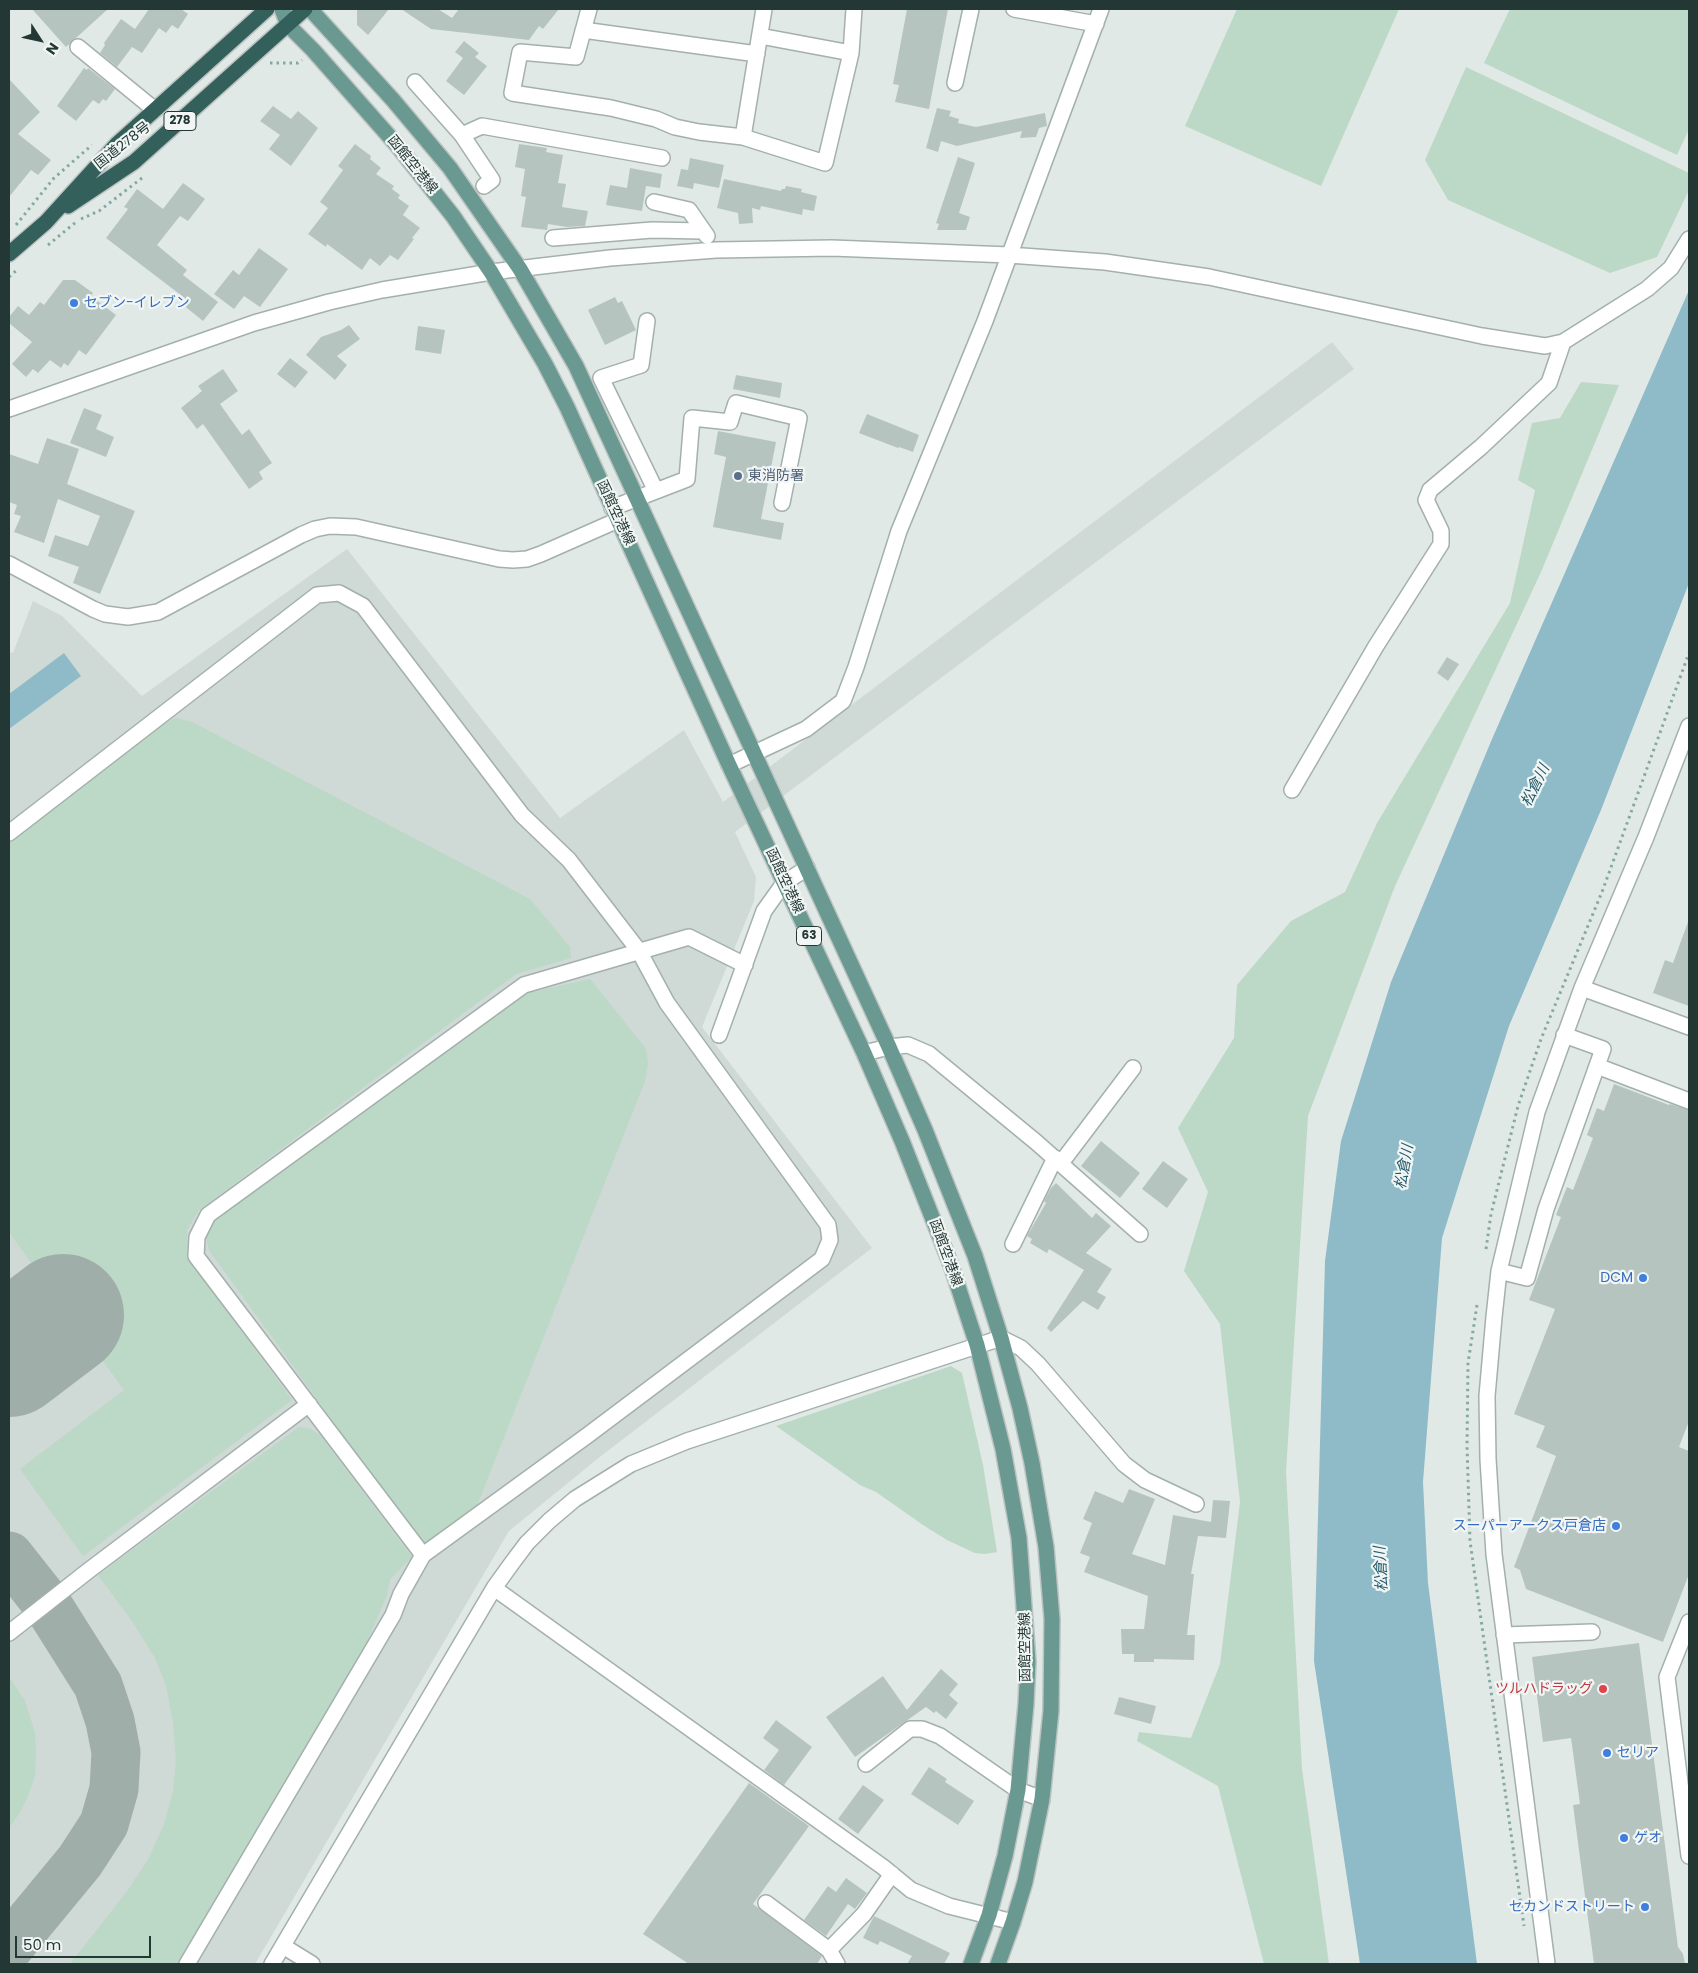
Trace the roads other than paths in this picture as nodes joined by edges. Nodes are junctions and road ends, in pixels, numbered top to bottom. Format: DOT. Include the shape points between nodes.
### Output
graph roads {
  1 [pos="267,9"];
  2 [pos="282,9"];
  3 [pos="305,9"];
  4 [pos="310,9"];
  5 [pos="589,9"];
  6 [pos="764,9"];
  7 [pos="854,9"];
  8 [pos="971,9"];
  9 [pos="1015,9"];
  10 [pos="1101,9"];
  11 [pos="1096,24"];
  12 [pos="288,25"];
  13 [pos="583,30"];
  14 [pos="760,36"];
  15 [pos="78,47"];
  16 [pos="851,53"];
  17 [pos="757,54"];
  18 [pos="415,82"];
  19 [pos="955,83"];
  20 [pos="155,110"];
  21 [pos="462,135"];
  22 [pos="743,137"];
  23 [pos="662,158"];
  24 [pos="484,186"];
  25 [pos="654,202"];
  26 [pos="46,222"];
  27 [pos="703,231"];
  28 [pos="553,238"];
  29 [pos="1689,239"];
  30 [pos="716,250"];
  31 [pos="9,254"];
  32 [pos="1010,255"];
  33 [pos="520,269"];
  34 [pos="491,272"];
  35 [pos="647,321"];
  36 [pos="1563,342"];
  37 [pos="9,409"];
  38 [pos="656,491"];
  39 [pos="636,498"];
  40 [pos="782,503"];
  41 [pos="615,514"];
  42 [pos="9,564"];
  43 [pos="1689,726"];
  44 [pos="754,754"];
  45 [pos="729,765"];
  46 [pos="1292,790"];
  47 [pos="9,832"];
  48 [pos="807,868"];
  49 [pos="784,883"];
  50 [pos="640,951"];
  51 [pos="745,965"];
  52 [pos="1582,988"];
  53 [pos="1689,1027"];
  54 [pos="719,1035"];
  55 [pos="1564,1035"];
  56 [pos="889,1047"];
  57 [pos="864,1053"];
  58 [pos="1597,1066"];
  59 [pos="1133,1068"];
  60 [pos="1689,1101"];
  61 [pos="1058,1161"];
  62 [pos="1140,1234"];
  63 [pos="1013,1244"];
  64 [pos="1499,1272"];
  65 [pos="1001,1338"];
  66 [pos="977,1345"];
  67 [pos="309,1404"];
  68 [pos="1196,1504"];
  69 [pos="423,1555"];
  70 [pos="494,1588"];
  71 [pos="1689,1622"];
  72 [pos="1592,1632"];
  73 [pos="9,1633"];
  74 [pos="1504,1635"];
  75 [pos="866,1764"];
  76 [pos="1018,1790"];
  77 [pos="1042,1799"];
  78 [pos="1689,1856"];
  79 [pos="892,1874"];
  80 [pos="766,1904"];
  81 [pos="989,1915"];
  82 [pos="1013,1922"];
  83 [pos="283,1946"];
  84 [pos="829,1950"];
  85 [pos="187,1964"];
  86 [pos="272,1964"];
  87 [pos="312,1964"];
  88 [pos="837,1964"];
  89 [pos="972,1964"];
  90 [pos="998,1964"];
  91 [pos="1547,1964"];
  1 -- 20 [label="highway, 国道278号 / 278"];
  2 -- 12 [label="main road, 函館空港線 / 63"];
  3 -- 12 [label="highway, 国道278号 / 278"];
  4 -- 33 [label="main road, 函館空港線 / 63" via="446,162"];
  5 -- 13 [label="street"];
  6 -- 14 [label="street"];
  7 -- 16 [label="street"];
  8 -- 19 [label="street"];
  9 -- 11 [label="street"];
  10 -- 11 [label="street"];
  11 -- 32 [label="street"];
  12 -- 26 [label="highway, 国道278号 / 278" via="134,162"];
  12 -- 34 [label="main road, 函館空港線 / 63" via="396,144 453,216"];
  13 -- 17 [label="street"];
  13 -- 22 [label="street" via="576,57 520,52 512,93 611,108 675,127"];
  14 -- 16 [label="street"];
  14 -- 17 [label="street"];
  15 -- 20 [label="street"];
  16 -- 22 [label="street" via="825,163"];
  17 -- 22 [label="street"];
  18 -- 21 [label="street"];
  20 -- 26 [label="highway, 国道278号 / 278" via="117,144"];
  21 -- 23 [label="street" via="482,126"];
  21 -- 24 [label="street" via="492,180"];
  25 -- 27 [label="street" via="689,210"];
  26 -- 31 [label="highway, 国道278号 / 278"];
  27 -- 28 [label="street" via="652,230"];
  27 -- 30 [label="street"];
  29 -- 36 [label="street" via="1671,268 1647,289"];
  30 -- 32 [label="street" via="832,248"];
  30 -- 33 [label="street"];
  32 -- 36 [label="street" via="1105,262 1209,277 1482,336 1545,346"];
  32 -- 44 [label="street" via="899,530 843,701 806,729"];
  33 -- 34 [label="street"];
  33 -- 39 [label="main road, 函館空港線 / 63" via="576,366"];
  34 -- 37 [label="street" via="382,290 254,323"];
  34 -- 41 [label="main road, 函館空港線 / 63" via="545,364"];
  35 -- 38 [label="street" via="641,365 601,378"];
  36 -- 46 [label="street" via="1549,383 1430,490 1426,500 1442,531 1441,544 1376,646"];
  38 -- 39 [label="street"];
  38 -- 40 [label="street" via="687,479 692,418 730,422 736,403 799,418"];
  39 -- 41 [label="street"];
  39 -- 44 [label="main road, 函館空港線 / 63"];
  41 -- 42 [label="street" via="541,554 513,560 356,527 330,526 301,535 158,612 128,618 99,611"];
  41 -- 45 [label="main road, 函館空港線 / 63"];
  43 -- 52 [label="street"];
  44 -- 45 [label="street"];
  44 -- 48 [label="main road, 函館空港線 / 63"];
  45 -- 49 [label="main road, 函館空港線 / 63"];
  47 -- 50 [label="street" via="318,595 340,594 363,606 522,815 568,860"];
  48 -- 49 [label="street"];
  48 -- 56 [label="main road, 函館空港線 / 63"];
  49 -- 51 [label="street" via="764,912"];
  49 -- 57 [label="main road, 函館空港線 / 63"];
  50 -- 51 [label="street" via="689,937"];
  50 -- 67 [label="street" via="524,985 208,1215 197,1237 196,1256"];
  50 -- 69 [label="street" via="667,1003 828,1225 830,1240 822,1259"];
  51 -- 54 [label="street"];
  52 -- 53 [label="street"];
  52 -- 55 [label="street"];
  55 -- 58 [label="street" via="1603,1049"];
  55 -- 64 [label="street" via="1537,1112"];
  56 -- 57 [label="street"];
  56 -- 61 [label="street" via="908,1045 929,1054"];
  56 -- 65 [label="main road, 函館空港線 / 63" via="949,1188"];
  57 -- 66 [label="main road, 函館空港線 / 63" via="951,1265"];
  58 -- 60 [label="street"];
  58 -- 64 [label="street" via="1546,1210 1527,1278"];
  59 -- 61 [label="street"];
  61 -- 62 [label="street"];
  61 -- 63 [label="street"];
  64 -- 74 [label="street" via="1487,1396 1494,1554"];
  65 -- 66 [label="street"];
  65 -- 68 [label="street" via="1020,1348 1038,1364 1124,1464 1145,1480"];
  65 -- 77 [label="main road, 函館空港線 / 63" via="1032,1463 1050,1584 1052,1685"];
  66 -- 70 [label="street" via="687,1441 631,1464 575,1499 549,1521"];
  66 -- 76 [label="main road, 函館空港線 / 63" via="1003,1449 1019,1538 1028,1662"];
  67 -- 69 [label="street"];
  67 -- 73 [label="street"];
  69 -- 85 [label="street" via="393,1615"];
  70 -- 79 [label="street"];
  70 -- 83 [label="street"];
  71 -- 78 [label="street" via="1667,1677"];
  72 -- 74 [label="street"];
  74 -- 91 [label="street"];
  75 -- 76 [label="street" via="910,1729 922,1728 940,1736"];
  76 -- 77 [label="street"];
  76 -- 81 [label="main road, 函館空港線 / 63"];
  77 -- 82 [label="main road, 函館空港線 / 63" via="1025,1882"];
  79 -- 81 [label="street" via="910,1890 933,1900"];
  79 -- 84 [label="street" via="864,1914"];
  80 -- 84 [label="street"];
  81 -- 82 [label="street"];
  81 -- 89 [label="main road, 函館空港線 / 63"];
  82 -- 90 [label="main road, 函館空港線 / 63"];
  83 -- 86 [label="street"];
  83 -- 87 [label="street"];
  84 -- 88 [label="street"];
}
